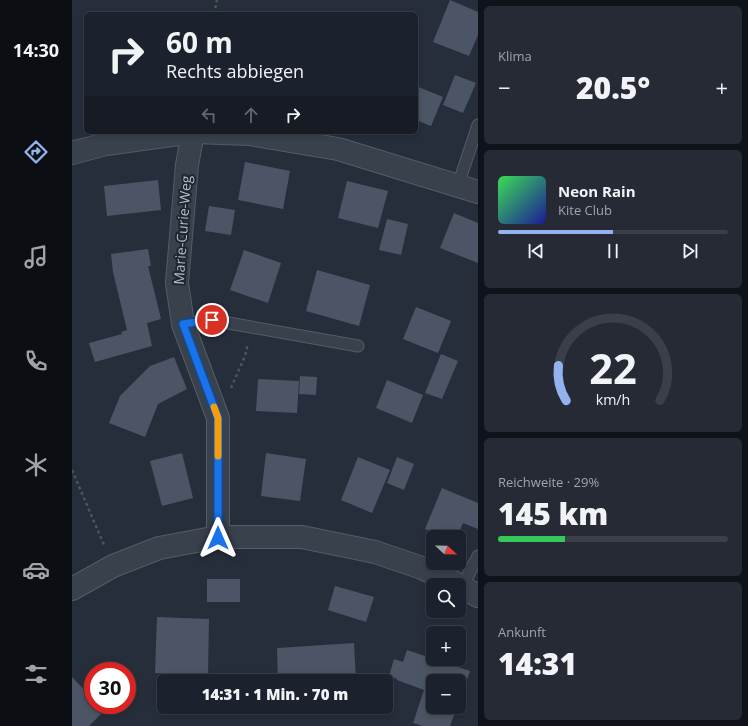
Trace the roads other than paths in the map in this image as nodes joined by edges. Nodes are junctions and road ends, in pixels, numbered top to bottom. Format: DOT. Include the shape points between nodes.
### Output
graph roads {
  1 [pos="478,125"];
  2 [pos="164,134"];
  3 [pos="194,134"];
  4 [pos="249,134"];
  5 [pos="287,136"];
  6 [pos="105,138"];
  7 [pos="72,153"];
  8 [pos="468,188"];
  9 [pos="183,324"];
  10 [pos="358,346"];
  11 [pos="218,538"];
  12 [pos="478,556"];
  13 [pos="443,578"];
  14 [pos="466,583"];
  15 [pos="72,589"];
  1 -- 8 [label="lane"];
  2 -- 6 [label="street"];
  3 -- 9 [label="street, Marie-Curie-Weg" via="187,165 177,283"];
  4 -- 5 [label="street"];
  5 -- 8 [label="street"];
  6 -- 7 [label="street"];
  9 -- 10 [label="lane" via="212,320"];
  9 -- 11 [label="street, Marie-Curie-Weg" via="218,418"];
  11 -- 13 [label="street" via="302,537 375,552"];
  11 -- 15 [label="street" via="159,548 113,566"];
  12 -- 14 [label="lane"];
}
